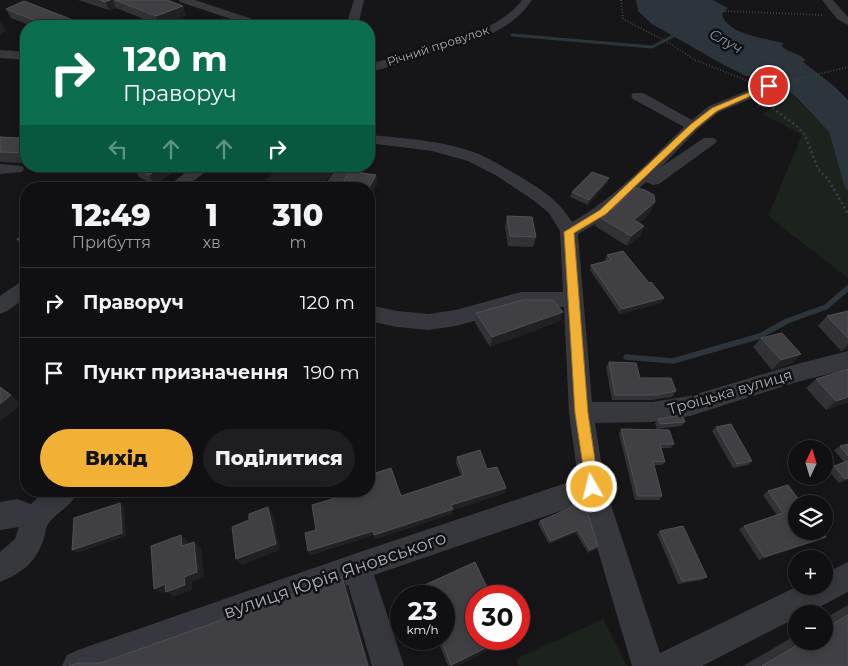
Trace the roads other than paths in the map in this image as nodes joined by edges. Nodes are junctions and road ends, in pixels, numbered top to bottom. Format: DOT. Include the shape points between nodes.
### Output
graph roads {
  1 [pos="184,0"];
  2 [pos="359,0"];
  3 [pos="527,0"];
  4 [pos="827,0"];
  5 [pos="844,19"];
  6 [pos="245,20"];
  7 [pos="354,20"];
  8 [pos="0,54"];
  9 [pos="20,56"];
  10 [pos="375,66"];
  11 [pos="769,84"];
  12 [pos="638,96"];
  13 [pos="693,126"];
  14 [pos="375,140"];
  15 [pos="709,141"];
  16 [pos="196,172"];
  17 [pos="182,182"];
  18 [pos="626,193"];
  19 [pos="569,232"];
  20 [pos="20,292"];
  21 [pos="573,299"];
  22 [pos="0,306"];
  23 [pos="375,314"];
  24 [pos="848,360"];
  25 [pos="581,413"];
  26 [pos="592,487"];
  27 [pos="58,497"];
  28 [pos="0,516"];
  29 [pos="33,520"];
  30 [pos="357,567"];
  31 [pos="0,568"];
  32 [pos="848,577"];
  33 [pos="78,666"];
  34 [pos="388,666"];
  35 [pos="648,666"];
  36 [pos="668,666"];
  1 -- 6 [label="street"];
  2 -- 7 [label="street"];
  3 -- 10 [label="street, Річний провулок" via="508,19 478,36"];
  4 -- 5 [label="street"];
  8 -- 9 [label="street"];
  11 -- 13 [label="street" via="714,109"];
  12 -- 13 [label="street"];
  13 -- 18 [label="street"];
  14 -- 19 [label="street" via="433,147 474,158 539,196 555,209"];
  15 -- 18 [label="street" via="646,185"];
  16 -- 17 [label="street"];
  18 -- 19 [label="street" via="603,212"];
  19 -- 21 [label="street"];
  20 -- 22 [label="street"];
  21 -- 23 [label="street" via="520,300 456,318 428,322"];
  21 -- 25 [label="street"];
  24 -- 25 [label="street, Троїцька вулиця" via="690,406 652,412"];
  25 -- 26 [label="street"];
  26 -- 30 [label="street, вулиця Юрія Яновського"];
  26 -- 35 [label="street"];
  27 -- 29 [label="street"];
  28 -- 29 [label="street" via="17,512"];
  29 -- 31 [label="street" via="33,535 28,545 12,562"];
  30 -- 33 [label="street, вулиця Юрія Яновського"];
  30 -- 34 [label="street"];
  32 -- 36 [label="street"];
}
